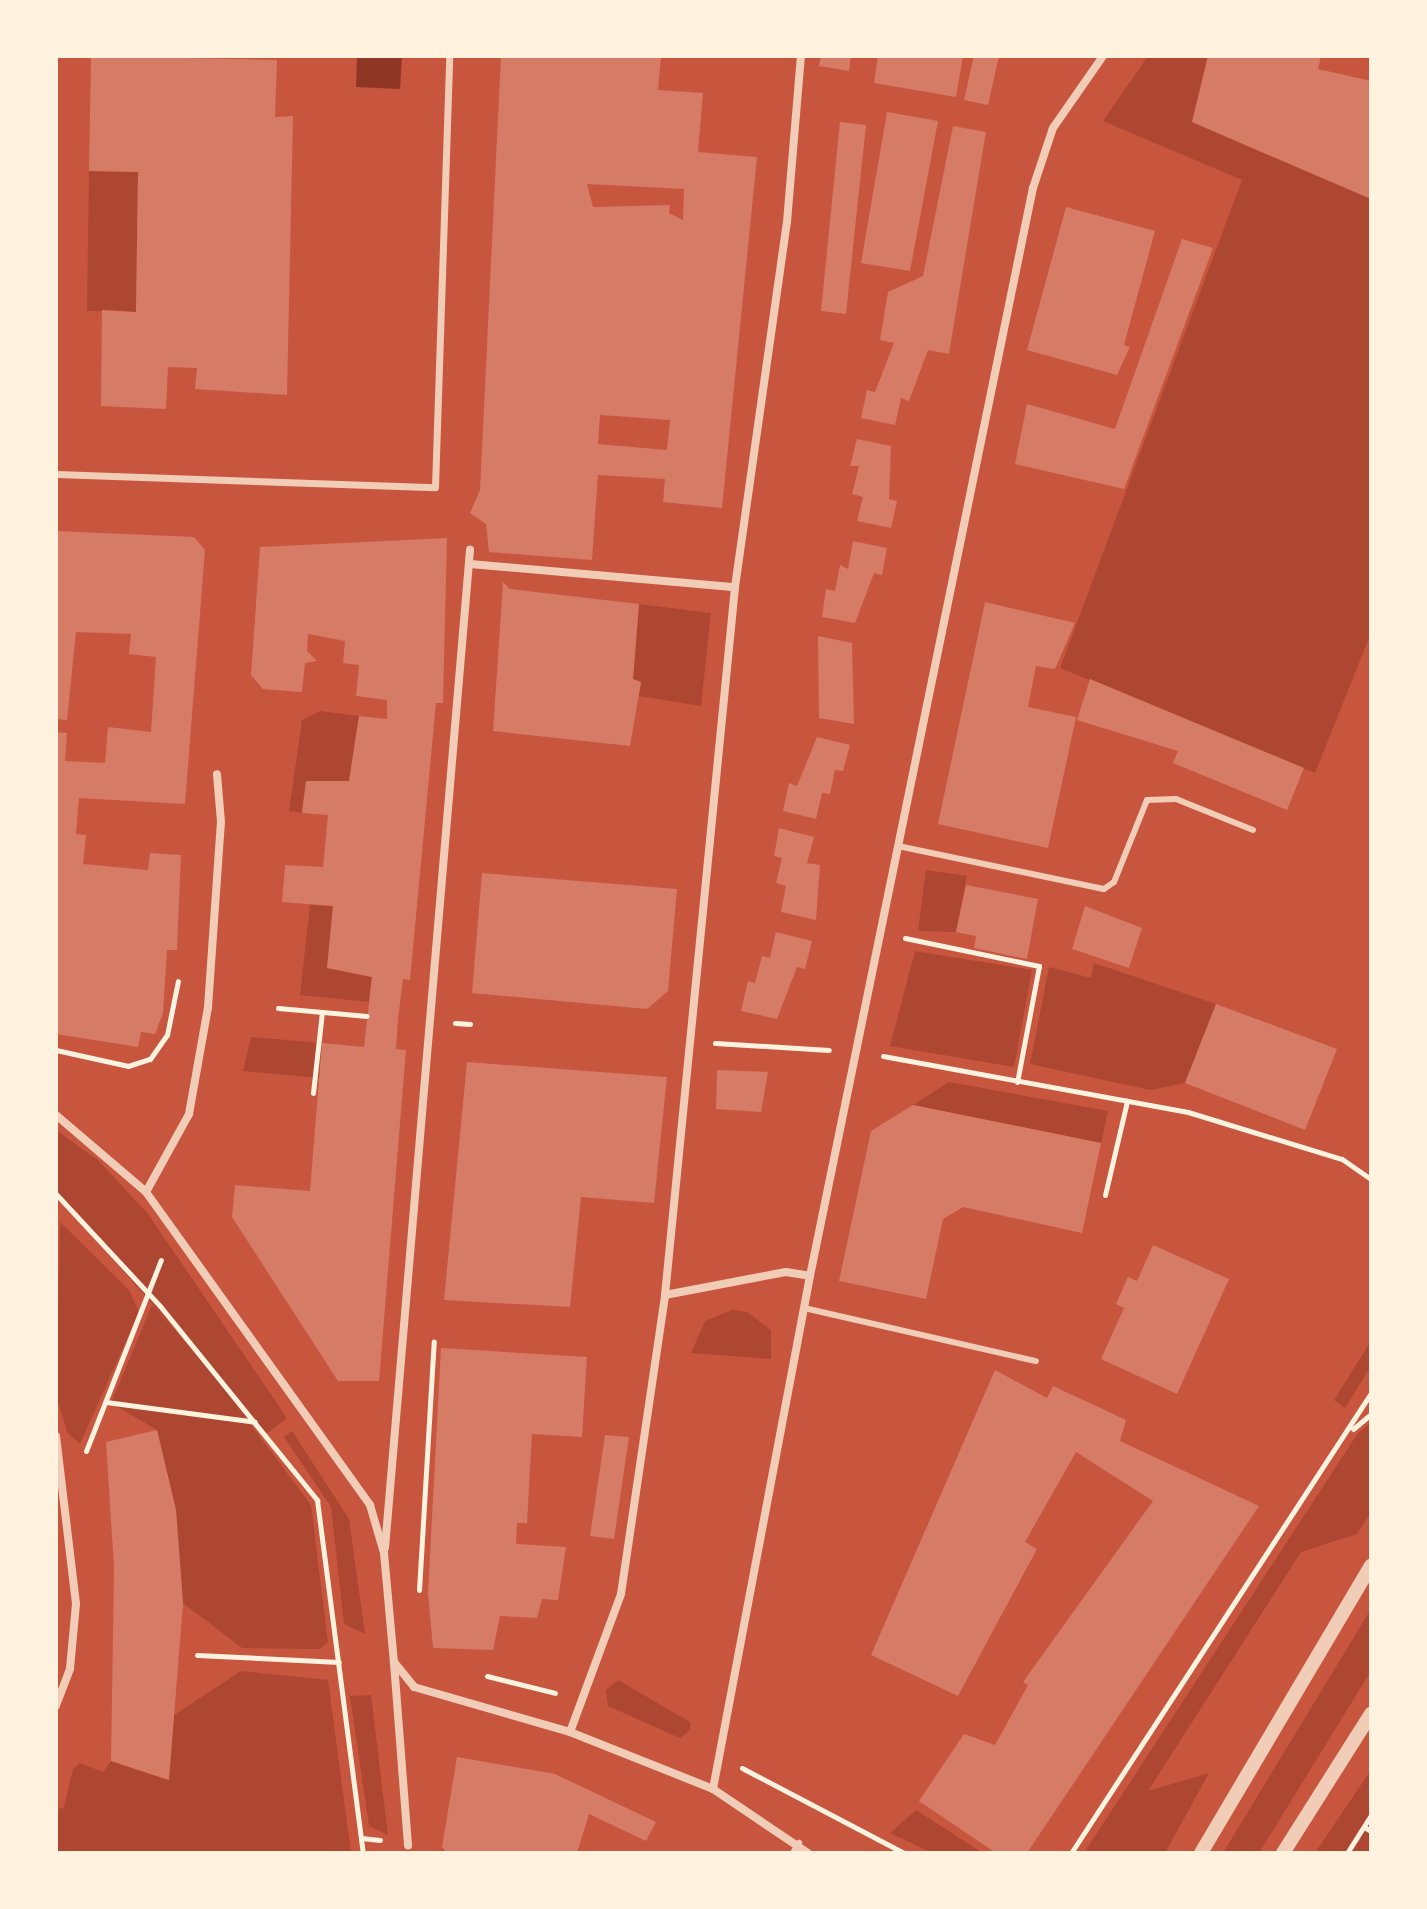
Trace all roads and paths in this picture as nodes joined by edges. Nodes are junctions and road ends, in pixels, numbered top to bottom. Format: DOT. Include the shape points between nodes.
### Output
graph roads {
  1 [pos="449,56"];
  2 [pos="801,56"];
  3 [pos="1103,56"];
  4 [pos="56,474"];
  5 [pos="470,550"];
  6 [pos="470,564"];
  7 [pos="735,587"];
  8 [pos="217,774"];
  9 [pos="1253,830"];
  10 [pos="898,846"];
  11 [pos="880,933"];
  12 [pos="179,975"];
  13 [pos="278,1008"];
  14 [pos="461,1008"];
  15 [pos="322,1012"];
  16 [pos="367,1016"];
  17 [pos="459,1039"];
  18 [pos="690,1041"];
  19 [pos="56,1050"];
  20 [pos="857,1051"];
  21 [pos="1017,1082"];
  22 [pos="313,1093"];
  23 [pos="1127,1101"];
  24 [pos="56,1115"];
  25 [pos="1371,1179"];
  26 [pos="146,1192"];
  27 [pos="56,1194"];
  28 [pos="1105,1195"];
  29 [pos="171,1226"];
  30 [pos="810,1276"];
  31 [pos="150,1295"];
  32 [pos="665,1295"];
  33 [pos="804,1308"];
  34 [pos="435,1331"];
  35 [pos="1036,1361"];
  36 [pos="1371,1393"];
  37 [pos="106,1402"];
  38 [pos="1371,1414"];
  39 [pos="256,1422"];
  40 [pos="1349,1432"];
  41 [pos="56,1436"];
  42 [pos="63,1475"];
  43 [pos="384,1553"];
  44 [pos="1371,1565"];
  45 [pos="417,1608"];
  46 [pos="197,1655"];
  47 [pos="339,1662"];
  48 [pos="394,1662"];
  49 [pos="471,1672"];
  50 [pos="566,1687"];
  51 [pos="552,1692"];
  52 [pos="582,1704"];
  53 [pos="56,1706"];
  54 [pos="1371,1714"];
  55 [pos="570,1732"];
  56 [pos="714,1757"];
  57 [pos="713,1789"];
  58 [pos="1371,1815"];
  59 [pos="1364,1827"];
  60 [pos="1371,1831"];
  61 [pos="799,1843"];
  62 [pos="408,1845"];
  63 [pos="363,1853"];
  64 [pos="793,1853"];
  65 [pos="808,1853"];
  66 [pos="904,1853"];
  67 [pos="1071,1853"];
  68 [pos="1201,1853"];
  69 [pos="1283,1853"];
  70 [pos="1347,1853"];
  1 -- 4 [label="street" via="435,487"];
  2 -- 7 [label="street" via="787,222"];
  3 -- 10 [label="street" via="1053,128 1033,188"];
  5 -- 6 [label="street"];
  6 -- 7 [label="street"];
  6 -- 43 [label="street"];
  7 -- 18 [label="street"];
  8 -- 26 [label="street" via="221,822 208,1007 189,1114"];
  9 -- 10 [label="lane" via="1176,799 1147,800 1114,882 1104,889"];
  10 -- 11 [label="street"];
  11 -- 20 [label="street"];
  11 -- 21 [label="path" via="1039,966"];
  12 -- 19 [label="path" via="167,1035 150,1059 128,1066"];
  13 -- 15 [label="path"];
  14 -- 17 [label="path"];
  15 -- 16 [label="path"];
  15 -- 22 [label="path"];
  18 -- 20 [label="path"];
  18 -- 32 [label="street"];
  20 -- 21 [label="path"];
  20 -- 30 [label="street"];
  21 -- 23 [label="path"];
  23 -- 25 [label="path" via="1342,1159"];
  23 -- 28 [label="path"];
  24 -- 26 [label="street"];
  26 -- 29 [label="street"];
  27 -- 31 [label="path"];
  29 -- 31 [label="path"];
  29 -- 43 [label="street" via="370,1505"];
  30 -- 32 [label="street" via="786,1272"];
  30 -- 33 [label="street"];
  31 -- 37 [label="path"];
  31 -- 39 [label="path"];
  32 -- 52 [label="street" via="621,1594"];
  33 -- 35 [label="lane"];
  33 -- 56 [label="street"];
  34 -- 45 [label="path"];
  36 -- 40 [label="path"];
  37 -- 39 [label="path"];
  37 -- 42 [label="path" via="90,1447"];
  38 -- 40 [label="path"];
  39 -- 47 [label="path" via="317,1500"];
  40 -- 67 [label="path"];
  41 -- 42 [label="street"];
  42 -- 53 [label="street" via="76,1604 70,1669"];
  43 -- 48 [label="street"];
  44 -- 68 [label="street"];
  46 -- 47 [label="path"];
  47 -- 63 [label="path"];
  48 -- 55 [label="street" via="414,1687 437,1698"];
  48 -- 62 [label="street"];
  49 -- 51 [label="path"];
  50 -- 51 [label="path"];
  51 -- 52 [label="path"];
  52 -- 55 [label="street"];
  54 -- 69 [label="street"];
  55 -- 57 [label="street"];
  56 -- 57 [label="street"];
  56 -- 66 [label="path"];
  57 -- 61 [label="street"];
  58 -- 59 [label="path"];
  59 -- 60 [label="path"];
  59 -- 70 [label="path"];
  61 -- 64 [label="lane"];
  61 -- 65 [label="street"];
}
